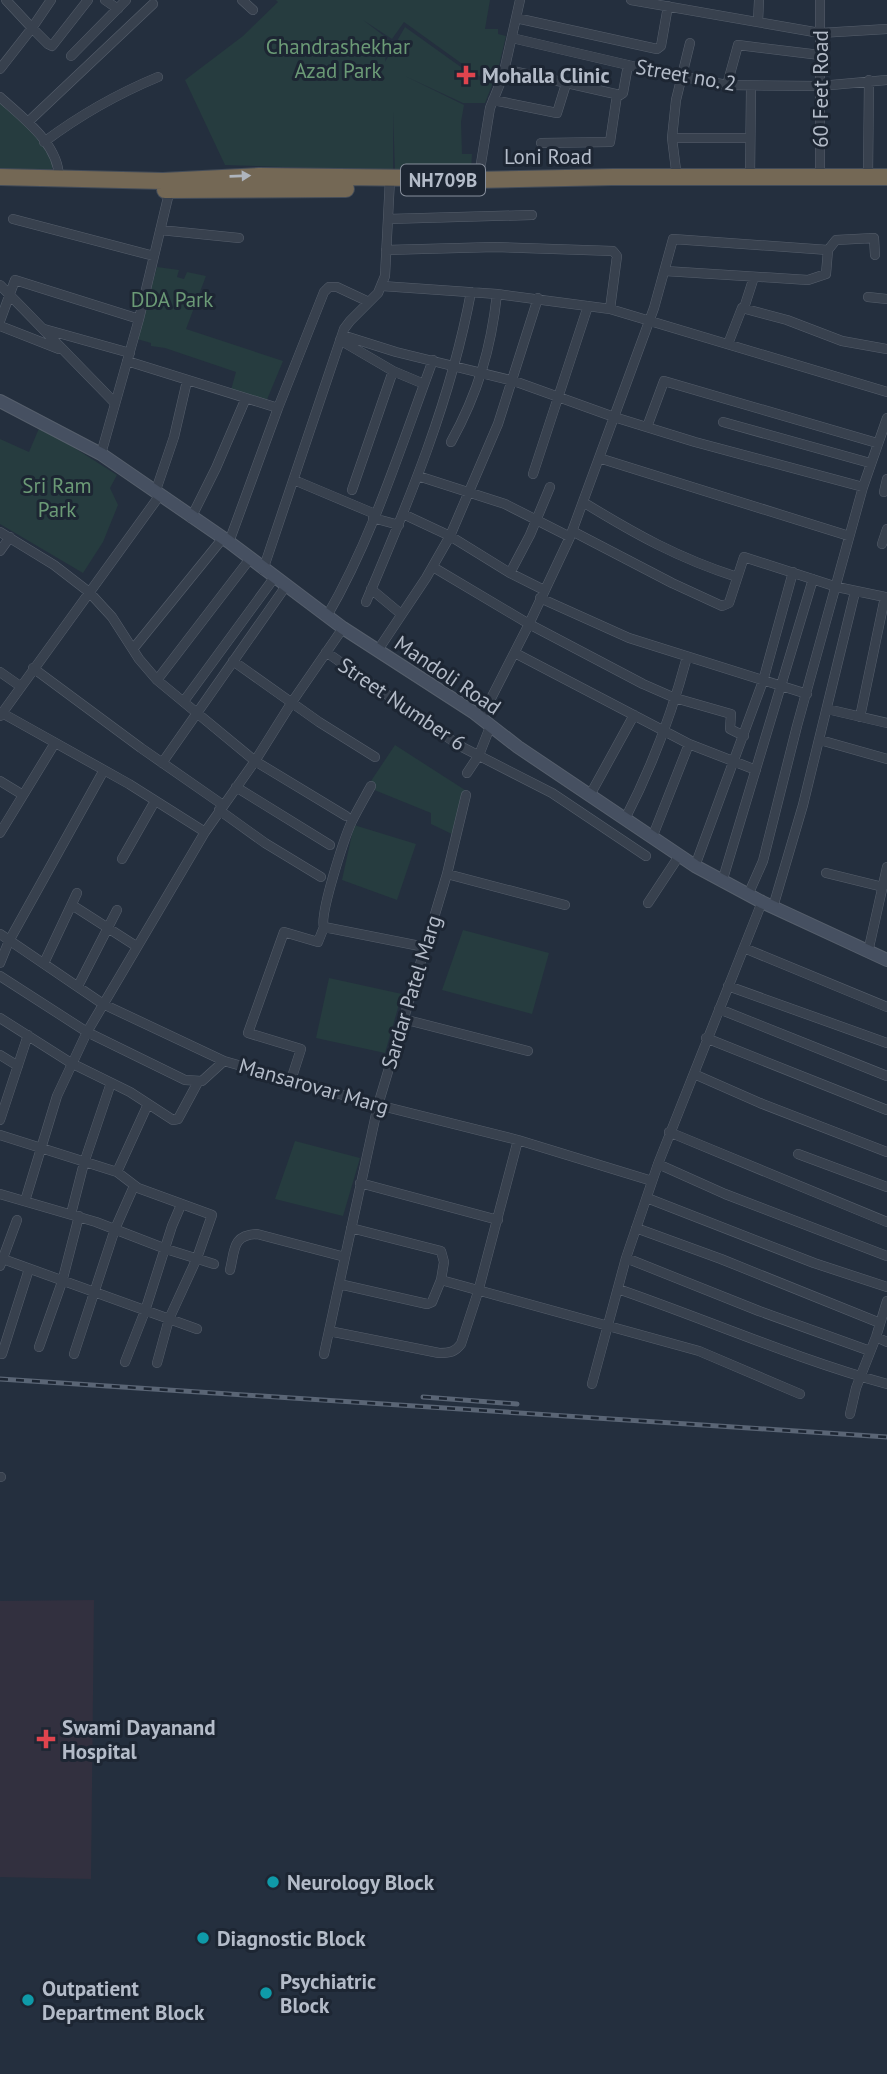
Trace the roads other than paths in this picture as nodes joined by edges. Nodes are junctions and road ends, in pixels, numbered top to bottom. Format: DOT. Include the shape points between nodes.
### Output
graph roads {
  1 [pos="51,0"];
  2 [pos="88,0"];
  3 [pos="105,0"];
  4 [pos="126,0"];
  5 [pos="242,0"];
  6 [pos="520,0"];
  7 [pos="631,0"];
  8 [pos="706,0"];
  9 [pos="759,0"];
  10 [pos="820,0"];
  11 [pos="12,2"];
  12 [pos="153,4"];
  13 [pos="662,4"];
  14 [pos="691,5"];
  15 [pos="118,9"];
  16 [pos="253,10"];
  17 [pos="705,13"];
  18 [pos="516,18"];
  19 [pos="758,22"];
  20 [pos="32,28"];
  21 [pos="887,29"];
  22 [pos="820,33"];
  23 [pos="513,38"];
  24 [pos="690,43"];
  25 [pos="820,55"];
  26 [pos="71,56"];
  27 [pos="628,65"];
  28 [pos="0,69"];
  29 [pos="505,69"];
  30 [pos="681,76"];
  31 [pos="158,77"];
  32 [pos="869,80"];
  33 [pos="887,80"];
  34 [pos="566,84"];
  35 [pos="727,85"];
  36 [pos="820,86"];
  37 [pos="751,87"];
  38 [pos="617,95"];
  39 [pos="0,97"];
  40 [pos="493,100"];
  41 [pos="28,122"];
  42 [pos="672,138"];
  43 [pos="750,138"];
  44 [pos="44,142"];
  45 [pos="541,143"];
  46 [pos="0,177"];
  47 [pos="750,177"];
  48 [pos="868,177"];
  49 [pos="887,177"];
  50 [pos="59,178"];
  51 [pos="677,178"];
  52 [pos="820,178"];
  53 [pos="478,183"];
  54 [pos="390,184"];
  55 [pos="887,184"];
  56 [pos="171,185"];
  57 [pos="0,186"];
  58 [pos="532,215"];
  59 [pos="13,219"];
  60 [pos="388,219"];
  61 [pos="160,230"];
  62 [pos="239,238"];
  63 [pos="386,250"];
  64 [pos="828,250"];
  65 [pos="875,255"];
  66 [pos="154,256"];
  67 [pos="665,271"];
  68 [pos="754,277"];
  69 [pos="0,285"];
  70 [pos="382,286"];
  71 [pos="471,292"];
  72 [pos="9,294"];
  73 [pos="497,294"];
  74 [pos="868,297"];
  75 [pos="538,298"];
  76 [pos="887,299"];
  77 [pos="369,302"];
  78 [pos="588,306"];
  79 [pos="744,308"];
  80 [pos="610,309"];
  81 [pos="139,319"];
  82 [pos="649,320"];
  83 [pos="0,323"];
  84 [pos="42,328"];
  85 [pos="341,337"];
  86 [pos="728,344"];
  87 [pos="887,349"];
  88 [pos="64,351"];
  89 [pos="128,357"];
  90 [pos="433,360"];
  91 [pos="454,366"];
  92 [pos="393,371"];
  93 [pos="483,374"];
  94 [pos="187,381"];
  95 [pos="514,381"];
  96 [pos="424,384"];
  97 [pos="887,392"];
  98 [pos="246,398"];
  99 [pos="559,398"];
  100 [pos="0,401"];
  101 [pos="115,403"];
  102 [pos="278,408"];
  103 [pos="614,417"];
  104 [pos="887,418"];
  105 [pos="723,422"];
  106 [pos="647,427"];
  107 [pos="451,442"];
  108 [pos="877,443"];
  109 [pos="101,454"];
  110 [pos="599,458"];
  111 [pos="870,463"];
  112 [pos="533,474"];
  113 [pos="418,475"];
  114 [pos="887,479"];
  115 [pos="293,480"];
  116 [pos="550,487"];
  117 [pos="863,487"];
  118 [pos="352,491"];
  119 [pos="469,491"];
  120 [pos="884,492"];
  121 [pos="158,494"];
  122 [pos="583,502"];
  123 [pos="404,514"];
  124 [pos="374,516"];
  125 [pos="191,518"];
  126 [pos="537,522"];
  127 [pos="399,525"];
  128 [pos="887,529"];
  129 [pos="0,532"];
  130 [pos="571,534"];
  131 [pos="450,536"];
  132 [pos="849,536"];
  133 [pos="10,537"];
  134 [pos="226,540"];
  135 [pos="882,544"];
  136 [pos="0,551"];
  137 [pos="249,560"];
  138 [pos="433,567"];
  139 [pos="510,572"];
  140 [pos="793,572"];
  141 [pos="269,574"];
  142 [pos="737,578"];
  143 [pos="813,579"];
  144 [pos="286,586"];
  145 [pos="837,587"];
  146 [pos="371,589"];
  147 [pos="89,592"];
  148 [pos="855,592"];
  149 [pos="542,594"];
  150 [pos="886,598"];
  151 [pos="366,602"];
  152 [pos="401,614"];
  153 [pos="327,616"];
  154 [pos="529,624"];
  155 [pos="343,628"];
  156 [pos="133,649"];
  157 [pos="378,650"];
  158 [pos="326,652"];
  159 [pos="515,653"];
  160 [pos="687,657"];
  161 [pos="233,662"];
  162 [pos="33,668"];
  163 [pos="0,672"];
  164 [pos="157,680"];
  165 [pos="764,681"];
  166 [pos="20,686"];
  167 [pos="781,687"];
  168 [pos="807,694"];
  169 [pos="675,698"];
  170 [pos="184,701"];
  171 [pos="292,702"];
  172 [pos="827,709"];
  173 [pos="198,712"];
  174 [pos="1,714"];
  175 [pos="634,715"];
  176 [pos="860,717"];
  177 [pos="486,723"];
  178 [pos="887,723"];
  179 [pos="664,731"];
  180 [pos="744,736"];
  181 [pos="820,740"];
  182 [pos="55,743"];
  183 [pos="689,744"];
  184 [pos="479,755"];
  185 [pos="375,757"];
  186 [pos="887,759"];
  187 [pos="255,761"];
  188 [pos="162,763"];
  189 [pos="734,763"];
  190 [pos="104,770"];
  191 [pos="755,771"];
  192 [pos="467,773"];
  193 [pos="0,781"];
  194 [pos="371,786"];
  195 [pos="236,787"];
  196 [pos="466,794"];
  197 [pos="23,795"];
  198 [pos="590,795"];
  199 [pos="155,801"];
  200 [pos="221,807"];
  201 [pos="346,816"];
  202 [pos="625,819"];
  203 [pos="205,832"];
  204 [pos="0,833"];
  205 [pos="652,838"];
  206 [pos="330,845"];
  207 [pos="646,856"];
  208 [pos="679,856"];
  209 [pos="122,859"];
  210 [pos="695,866"];
  211 [pos="887,867"];
  212 [pos="826,873"];
  213 [pos="447,874"];
  214 [pos="321,877"];
  215 [pos="722,882"];
  216 [pos="883,887"];
  217 [pos="77,893"];
  218 [pos="748,895"];
  219 [pos="648,904"];
  220 [pos="72,905"];
  221 [pos="565,905"];
  222 [pos="767,905"];
  223 [pos="117,910"];
  224 [pos="108,927"];
  225 [pos="324,927"];
  226 [pos="0,934"];
  227 [pos="9,941"];
  228 [pos="136,946"];
  229 [pos="425,947"];
  230 [pos="744,947"];
  231 [pos="868,952"];
  232 [pos="887,960"];
  233 [pos="0,963"];
  234 [pos="44,963"];
  235 [pos="0,976"];
  236 [pos="78,986"];
  237 [pos="728,986"];
  238 [pos="103,1004"];
  239 [pos="887,1007"];
  240 [pos="719,1009"];
  241 [pos="0,1018"];
  242 [pos="403,1019"];
  243 [pos="87,1032"];
  244 [pos="28,1035"];
  245 [pos="706,1038"];
  246 [pos="887,1043"];
  247 [pos="528,1051"];
  248 [pos="0,1055"];
  249 [pos="224,1061"];
  250 [pos="71,1063"];
  251 [pos="18,1066"];
  252 [pos="694,1074"];
  253 [pos="887,1076"];
  254 [pos="291,1080"];
  255 [pos="198,1082"];
  256 [pos="111,1083"];
  257 [pos="148,1104"];
  258 [pos="378,1105"];
  259 [pos="887,1110"];
  260 [pos="0,1120"];
  261 [pos="669,1132"];
  262 [pos="0,1135"];
  263 [pos="518,1140"];
  264 [pos="40,1149"];
  265 [pos="887,1152"];
  266 [pos="798,1154"];
  267 [pos="84,1163"];
  268 [pos="658,1164"];
  269 [pos="117,1172"];
  270 [pos="652,1181"];
  271 [pos="360,1184"];
  272 [pos="134,1186"];
  273 [pos="887,1187"];
  274 [pos="0,1194"];
  275 [pos="647,1198"];
  276 [pos="25,1201"];
  277 [pos="181,1205"];
  278 [pos="75,1215"];
  279 [pos="17,1220"];
  280 [pos="498,1220"];
  281 [pos="887,1222"];
  282 [pos="351,1228"];
  283 [pos="636,1228"];
  284 [pos="115,1229"];
  285 [pos="166,1249"];
  286 [pos="887,1256"];
  287 [pos="345,1257"];
  288 [pos="197,1258"];
  289 [pos="626,1258"];
  290 [pos="1,1261"];
  291 [pos="214,1264"];
  292 [pos="29,1269"];
  293 [pos="230,1270"];
  294 [pos="440,1280"];
  295 [pos="62,1282"];
  296 [pos="339,1284"];
  297 [pos="887,1287"];
  298 [pos="618,1289"];
  299 [pos="478,1292"];
  300 [pos="95,1293"];
  301 [pos="887,1301"];
  302 [pos="145,1311"];
  303 [pos="884,1317"];
  304 [pos="170,1319"];
  305 [pos="608,1324"];
  306 [pos="197,1329"];
  307 [pos="329,1331"];
  308 [pos="876,1337"];
  309 [pos="887,1342"];
  310 [pos="39,1347"];
  311 [pos="870,1351"];
  312 [pos="2,1354"];
  313 [pos="74,1354"];
  314 [pos="324,1354"];
  315 [pos="125,1362"];
  316 [pos="157,1363"];
  317 [pos="859,1377"];
  318 [pos="592,1384"];
  319 [pos="887,1384"];
  320 [pos="800,1394"];
  321 [pos="850,1414"];
  1 -- 20 [label="street"];
  2 -- 20 [label="street" via="54,45"];
  3 -- 15 [label="street"];
  4 -- 15 [label="street"];
  5 -- 16 [label="street"];
  6 -- 18 [label="street"];
  7 -- 13 [label="street"];
  8 -- 17 [label="street"];
  9 -- 19 [label="street"];
  10 -- 22 [label="street, 60 Feet Road"];
  11 -- 20 [label="street"];
  12 -- 41 [label="street"];
  13 -- 14 [label="street"];
  13 -- 18 [label="street" via="660,46 655,50"];
  14 -- 17 [label="street"];
  15 -- 26 [label="street"];
  17 -- 19 [label="street"];
  18 -- 23 [label="street"];
  19 -- 22 [label="street"];
  20 -- 28 [label="street"];
  21 -- 22 [label="street"];
  22 -- 25 [label="street, 60 Feet Road"];
  23 -- 27 [label="street, Street no. 2"];
  23 -- 29 [label="street"];
  24 -- 30 [label="street"];
  25 -- 35 [label="street" via="738,45"];
  25 -- 36 [label="street, 60 Feet Road"];
  27 -- 30 [label="street, Street no. 2"];
  27 -- 38 [label="street" via="623,93"];
  29 -- 34 [label="street"];
  29 -- 40 [label="street"];
  30 -- 35 [label="street, Street no. 2"];
  30 -- 42 [label="street"];
  31 -- 44 [label="street" via="115,96"];
  32 -- 33 [label="street, Street no. 2"];
  32 -- 36 [label="street, Street no. 2"];
  32 -- 48 [label="street"];
  34 -- 38 [label="street"];
  34 -- 40 [label="street" via="557,113"];
  35 -- 37 [label="street, Street no. 2"];
  36 -- 37 [label="street, Street no. 2"];
  36 -- 52 [label="street, 60 Feet Road"];
  37 -- 43 [label="street"];
  38 -- 45 [label="street" via="610,142"];
  39 -- 41 [label="street"];
  40 -- 53 [label="street"];
  41 -- 44 [label="street"];
  42 -- 43 [label="street"];
  42 -- 51 [label="street"];
  43 -- 47 [label="street"];
  44 -- 50 [label="street" via="57,162"];
  46 -- 50 [label="highway, Loni Road / NH709B"];
  47 -- 51 [label="highway, Loni Road / NH709B"];
  47 -- 52 [label="highway, Loni Road / NH709B"];
  48 -- 49 [label="highway, Loni Road / NH709B"];
  48 -- 52 [label="highway, Loni Road / NH709B"];
  50 -- 56 [label="highway, Loni Road / NH709B"];
  51 -- 53 [label="highway, Loni Road / NH709B"];
  53 -- 54 [label="highway, Loni Road / NH709B" via="421,178"];
  53 -- 55 [label="highway, Loni Road / NH709B"];
  54 -- 56 [label="highway, Loni Road / NH709B" via="259,176"];
  54 -- 60 [label="street"];
  56 -- 57 [label="highway, Loni Road / NH709B"];
  56 -- 61 [label="street"];
  58 -- 60 [label="street"];
  59 -- 66 [label="street"];
  60 -- 63 [label="street"];
  61 -- 62 [label="street"];
  61 -- 66 [label="street"];
  63 -- 70 [label="street"];
  63 -- 80 [label="street" via="613,251 617,256"];
  64 -- 65 [label="street" via="836,240 873,238"];
  64 -- 67 [label="street" via="677,237"];
  64 -- 68 [label="street" via="824,275 808,280"];
  66 -- 81 [label="street"];
  67 -- 68 [label="street"];
  67 -- 82 [label="street"];
  68 -- 79 [label="street"];
  69 -- 72 [label="street"];
  70 -- 71 [label="street"];
  70 -- 77 [label="street"];
  71 -- 73 [label="street"];
  71 -- 91 [label="street"];
  72 -- 81 [label="street" via="16,281"];
  72 -- 83 [label="street"];
  72 -- 84 [label="street"];
  73 -- 75 [label="street"];
  73 -- 93 [label="street"];
  74 -- 76 [label="street"];
  75 -- 78 [label="street"];
  75 -- 95 [label="street"];
  77 -- 85 [label="street" via="346,325"];
  77 -- 102 [label="street" via="337,287 324,292"];
  78 -- 80 [label="street"];
  78 -- 99 [label="street"];
  79 -- 86 [label="street" via="739,310"];
  79 -- 87 [label="street" via="842,341"];
  80 -- 82 [label="street"];
  81 -- 89 [label="street"];
  82 -- 86 [label="street"];
  82 -- 103 [label="street"];
  83 -- 88 [label="street"];
  84 -- 88 [label="street"];
  84 -- 89 [label="street"];
  85 -- 90 [label="street"];
  85 -- 92 [label="street"];
  85 -- 115 [label="street"];
  86 -- 97 [label="street"];
  88 -- 101 [label="street"];
  89 -- 94 [label="street"];
  89 -- 101 [label="street"];
  90 -- 91 [label="street"];
  90 -- 96 [label="street"];
  91 -- 93 [label="street"];
  91 -- 113 [label="street"];
  92 -- 96 [label="street"];
  92 -- 118 [label="street"];
  93 -- 95 [label="street"];
  93 -- 107 [label="street"];
  94 -- 98 [label="street"];
  94 -- 121 [label="street"];
  95 -- 99 [label="street"];
  95 -- 119 [label="street"];
  96 -- 124 [label="street"];
  98 -- 102 [label="street"];
  98 -- 125 [label="street"];
  99 -- 103 [label="street"];
  99 -- 112 [label="street"];
  100 -- 109 [label="street, Mandoli Road"];
  101 -- 109 [label="street"];
  102 -- 134 [label="street"];
  103 -- 106 [label="street"];
  103 -- 110 [label="street"];
  104 -- 108 [label="street"];
  105 -- 111 [label="street"];
  106 -- 108 [label="street" via="664,381"];
  106 -- 117 [label="street"];
  108 -- 111 [label="street"];
  109 -- 121 [label="street, Mandoli Road"];
  110 -- 122 [label="street"];
  110 -- 132 [label="street"];
  111 -- 117 [label="street"];
  113 -- 119 [label="street"];
  113 -- 123 [label="street"];
  114 -- 120 [label="street"];
  115 -- 124 [label="street"];
  115 -- 141 [label="street"];
  116 -- 126 [label="street"];
  117 -- 132 [label="street"];
  119 -- 126 [label="street" via="524,512"];
  119 -- 131 [label="street"];
  121 -- 125 [label="street, Mandoli Road"];
  121 -- 147 [label="street"];
  122 -- 130 [label="street"];
  122 -- 142 [label="street" via="648,541"];
  123 -- 127 [label="street"];
  123 -- 131 [label="street"];
  124 -- 127 [label="street"];
  124 -- 153 [label="street"];
  125 -- 134 [label="street, Mandoli Road"];
  126 -- 130 [label="street"];
  126 -- 139 [label="street"];
  127 -- 146 [label="street"];
  128 -- 135 [label="street"];
  129 -- 133 [label="street"];
  130 -- 142 [label="street" via="722,606 729,603"];
  130 -- 149 [label="street"];
  131 -- 138 [label="street"];
  131 -- 139 [label="street"];
  132 -- 145 [label="street"];
  133 -- 136 [label="street"];
  133 -- 147 [label="street"];
  134 -- 137 [label="street, Mandoli Road"];
  134 -- 156 [label="street"];
  137 -- 141 [label="street, Mandoli Road"];
  137 -- 164 [label="street"];
  138 -- 152 [label="street"];
  138 -- 154 [label="street"];
  139 -- 149 [label="street"];
  140 -- 142 [label="street" via="744,556"];
  140 -- 143 [label="street"];
  140 -- 165 [label="street"];
  141 -- 144 [label="street, Mandoli Road"];
  141 -- 170 [label="street"];
  143 -- 145 [label="street"];
  143 -- 167 [label="street"];
  144 -- 153 [label="street, Mandoli Road"];
  144 -- 161 [label="street"];
  145 -- 148 [label="street"];
  145 -- 168 [label="street"];
  146 -- 151 [label="street"];
  146 -- 152 [label="street"];
  147 -- 156 [label="street"];
  147 -- 162 [label="street"];
  148 -- 150 [label="street"];
  148 -- 172 [label="street"];
  149 -- 154 [label="street"];
  149 -- 160 [label="street" via="629,638"];
  150 -- 176 [label="street"];
  152 -- 157 [label="street"];
  153 -- 155 [label="street, Mandoli Road"];
  154 -- 159 [label="street"];
  154 -- 169 [label="street"];
  155 -- 157 [label="street, Mandoli Road"];
  155 -- 158 [label="street"];
  156 -- 164 [label="street"];
  157 -- 177 [label="street, Mandoli Road"];
  158 -- 171 [label="street"];
  158 -- 184 [label="street, Street Number 6" via="426,724"];
  159 -- 175 [label="street"];
  159 -- 177 [label="street"];
  160 -- 165 [label="street"];
  160 -- 169 [label="street"];
  161 -- 171 [label="street"];
  161 -- 173 [label="street"];
  162 -- 166 [label="street"];
  162 -- 188 [label="street"];
  163 -- 166 [label="street"];
  164 -- 170 [label="street"];
  165 -- 167 [label="street"];
  165 -- 180 [label="street"];
  166 -- 174 [label="street"];
  167 -- 168 [label="street"];
  167 -- 191 [label="street"];
  168 -- 218 [label="street" via="763,861"];
  169 -- 179 [label="street"];
  169 -- 180 [label="street" via="731,714 730,729"];
  170 -- 173 [label="street"];
  171 -- 185 [label="street"];
  171 -- 187 [label="street"];
  172 -- 176 [label="street"];
  172 -- 181 [label="street"];
  173 -- 187 [label="street"];
  173 -- 188 [label="street"];
  174 -- 182 [label="street"];
  175 -- 179 [label="street"];
  175 -- 198 [label="street"];
  176 -- 178 [label="street"];
  177 -- 184 [label="street"];
  177 -- 198 [label="street, Mandoli Road"];
  179 -- 183 [label="street"];
  179 -- 202 [label="street"];
  180 -- 189 [label="street"];
  181 -- 186 [label="street"];
  181 -- 222 [label="street"];
  182 -- 190 [label="street"];
  182 -- 197 [label="street"];
  183 -- 189 [label="street"];
  183 -- 205 [label="street"];
  184 -- 192 [label="street"];
  184 -- 207 [label="street, Street Number 6" via="552,793"];
  187 -- 195 [label="street"];
  187 -- 201 [label="street"];
  188 -- 200 [label="street"];
  189 -- 191 [label="street"];
  189 -- 210 [label="street"];
  190 -- 199 [label="street"];
  190 -- 227 [label="street"];
  191 -- 215 [label="street"];
  193 -- 197 [label="street"];
  194 -- 225 [label="street" via="351,824 322,920"];
  195 -- 200 [label="street"];
  195 -- 206 [label="street"];
  196 -- 213 [label="street, Sardar Patel Marg"];
  197 -- 204 [label="street"];
  198 -- 202 [label="street, Mandoli Road"];
  199 -- 203 [label="street"];
  199 -- 209 [label="street"];
  200 -- 203 [label="street"];
  200 -- 214 [label="street" via="265,843"];
  202 -- 205 [label="street, Mandoli Road"];
  203 -- 228 [label="street"];
  205 -- 208 [label="street, Mandoli Road"];
  208 -- 210 [label="street, Mandoli Road"];
  208 -- 219 [label="street"];
  210 -- 215 [label="street, Mandoli Road"];
  211 -- 216 [label="street"];
  212 -- 216 [label="street"];
  213 -- 221 [label="street"];
  213 -- 229 [label="street, Sardar Patel Marg"];
  215 -- 218 [label="street, Mandoli Road"];
  216 -- 231 [label="street"];
  217 -- 220 [label="street"];
  218 -- 222 [label="street, Mandoli Road"];
  220 -- 224 [label="street"];
  220 -- 234 [label="street"];
  222 -- 230 [label="street"];
  222 -- 231 [label="street, Mandoli Road"];
  223 -- 224 [label="street"];
  224 -- 228 [label="street"];
  224 -- 236 [label="street"];
  225 -- 229 [label="street"];
  225 -- 254 [label="street" via="318,942 284,932 248,1033 301,1049"];
  226 -- 227 [label="street, Mansarovar Marg"];
  227 -- 233 [label="street"];
  227 -- 234 [label="street, Mansarovar Marg"];
  228 -- 238 [label="street"];
  229 -- 242 [label="street, Sardar Patel Marg"];
  230 -- 237 [label="street"];
  230 -- 239 [label="street"];
  231 -- 232 [label="street, Mandoli Road"];
  234 -- 236 [label="street, Mansarovar Marg"];
  235 -- 243 [label="street"];
  236 -- 238 [label="street, Mansarovar Marg"];
  237 -- 240 [label="street"];
  237 -- 246 [label="street"];
  238 -- 243 [label="street"];
  238 -- 249 [label="street, Mansarovar Marg"];
  240 -- 245 [label="street"];
  240 -- 253 [label="street"];
  241 -- 244 [label="street"];
  242 -- 247 [label="street"];
  242 -- 258 [label="street, Sardar Patel Marg"];
  243 -- 250 [label="street"];
  243 -- 255 [label="street" via="185,1080"];
  244 -- 250 [label="street"];
  244 -- 251 [label="street"];
  245 -- 252 [label="street"];
  245 -- 259 [label="street"];
  248 -- 251 [label="street"];
  249 -- 254 [label="street, Mansarovar Marg"];
  249 -- 255 [label="street"];
  250 -- 256 [label="street"];
  250 -- 264 [label="street"];
  251 -- 260 [label="street"];
  252 -- 261 [label="street"];
  252 -- 265 [label="street"];
  254 -- 258 [label="street, Mansarovar Marg"];
  255 -- 257 [label="street" via="177,1121"];
  256 -- 257 [label="street"];
  256 -- 267 [label="street"];
  257 -- 269 [label="street"];
  258 -- 263 [label="street, Mansarovar Marg"];
  258 -- 271 [label="street, Sardar Patel Marg"];
  261 -- 268 [label="street"];
  261 -- 281 [label="street"];
  262 -- 264 [label="street"];
  263 -- 270 [label="street, Mansarovar Marg"];
  263 -- 280 [label="street"];
  264 -- 267 [label="street"];
  264 -- 276 [label="street"];
  266 -- 273 [label="street"];
  267 -- 269 [label="street"];
  267 -- 278 [label="street"];
  268 -- 270 [label="street"];
  268 -- 286 [label="street"];
  269 -- 272 [label="street"];
  270 -- 275 [label="street"];
  271 -- 280 [label="street"];
  271 -- 282 [label="street, Sardar Patel Marg"];
  272 -- 277 [label="street"];
  272 -- 284 [label="street"];
  274 -- 276 [label="street"];
  275 -- 283 [label="street"];
  275 -- 297 [label="street"];
  276 -- 278 [label="street"];
  277 -- 285 [label="street"];
  277 -- 288 [label="street" via="213,1215"];
  278 -- 284 [label="street"];
  278 -- 295 [label="street"];
  279 -- 290 [label="street"];
  280 -- 299 [label="street"];
  282 -- 287 [label="street, Sardar Patel Marg"];
  282 -- 294 [label="street" via="441,1251"];
  283 -- 289 [label="street"];
  283 -- 303 [label="street"];
  284 -- 285 [label="street"];
  284 -- 300 [label="street"];
  285 -- 288 [label="street"];
  285 -- 302 [label="street"];
  287 -- 293 [label="street" via="246,1234 235,1246"];
  287 -- 296 [label="street, Sardar Patel Marg"];
  288 -- 291 [label="street"];
  288 -- 304 [label="street"];
  289 -- 298 [label="street"];
  289 -- 311 [label="street"];
  290 -- 292 [label="street"];
  292 -- 295 [label="street"];
  292 -- 312 [label="street"];
  294 -- 296 [label="street" via="436,1296 427,1304"];
  294 -- 299 [label="street"];
  295 -- 300 [label="street"];
  295 -- 310 [label="street"];
  296 -- 307 [label="street, Sardar Patel Marg"];
  298 -- 305 [label="street"];
  298 -- 317 [label="street"];
  299 -- 305 [label="street"];
  299 -- 307 [label="street" via="461,1344 449,1353"];
  300 -- 302 [label="street"];
  300 -- 313 [label="street"];
  301 -- 303 [label="street"];
  302 -- 304 [label="street"];
  302 -- 315 [label="street"];
  303 -- 308 [label="street"];
  304 -- 306 [label="street"];
  304 -- 316 [label="street"];
  305 -- 318 [label="street"];
  305 -- 320 [label="street" via="699,1351"];
  307 -- 314 [label="street, Sardar Patel Marg"];
  308 -- 309 [label="street"];
  308 -- 311 [label="street"];
  311 -- 317 [label="street"];
  317 -- 319 [label="street"];
  317 -- 321 [label="street"];
}
